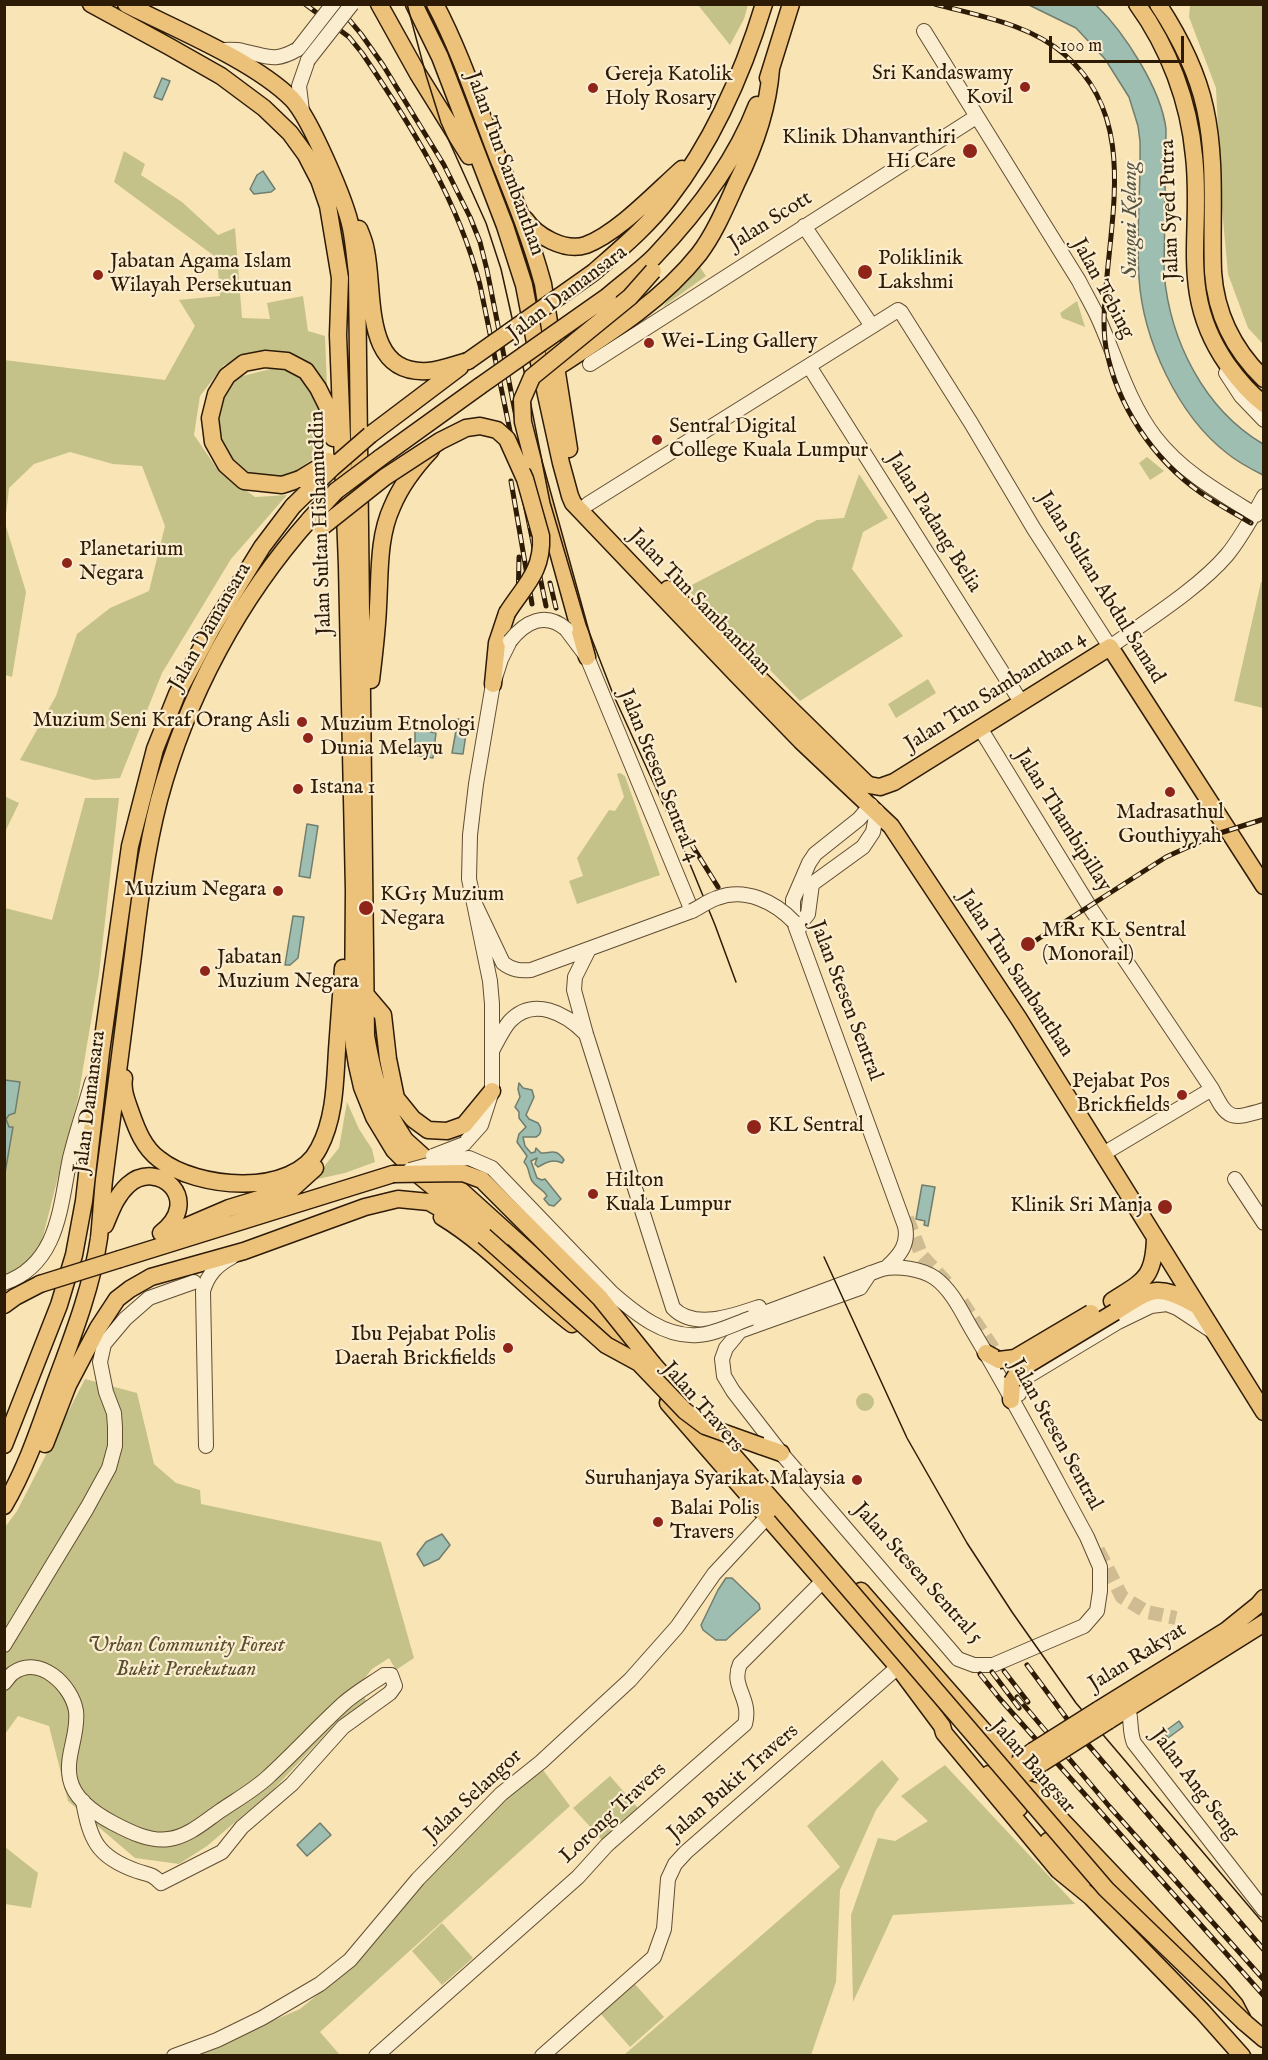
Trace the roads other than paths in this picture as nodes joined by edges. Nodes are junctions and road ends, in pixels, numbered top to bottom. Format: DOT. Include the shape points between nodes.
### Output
graph roads {
  1 [pos="91,4"];
  2 [pos="126,4"];
  3 [pos="333,4"];
  4 [pos="352,4"];
  5 [pos="379,4"];
  6 [pos="414,4"];
  7 [pos="435,4"];
  8 [pos="754,4"];
  9 [pos="765,4"];
  10 [pos="798,4"];
  11 [pos="1137,4"];
  12 [pos="1158,4"];
  13 [pos="787,17"];
  14 [pos="924,31"];
  15 [pos="753,41"];
  16 [pos="217,50"];
  17 [pos="771,69"];
  18 [pos="302,111"];
  19 [pos="976,117"];
  20 [pos="700,153"];
  21 [pos="489,187"];
  22 [pos="706,196"];
  23 [pos="341,197"];
  24 [pos="522,214"];
  25 [pos="804,226"];
  26 [pos="872,326"];
  27 [pos="538,358"];
  28 [pos="1223,358"];
  29 [pos="468,361"];
  30 [pos="590,364"];
  31 [pos="809,366"];
  32 [pos="556,368"];
  33 [pos="1263,379"];
  34 [pos="1263,404"];
  35 [pos="1263,420"];
  36 [pos="370,435"];
  37 [pos="440,441"];
  38 [pos="588,504"];
  39 [pos="1258,507"];
  40 [pos="316,523"];
  41 [pos="347,567"];
  42 [pos="1110,647"];
  43 [pos="587,657"];
  44 [pos="493,684"];
  45 [pos="1021,702"];
  46 [pos="980,728"];
  47 [pos="363,734"];
  48 [pos="889,784"];
  49 [pos="874,808"];
  50 [pos="891,826"];
  51 [pos="1259,867"];
  52 [pos="1263,886"];
  53 [pos="354,890"];
  54 [pos="474,902"];
  55 [pos="692,911"];
  56 [pos="798,926"];
  57 [pos="589,949"];
  58 [pos="130,973"];
  59 [pos="366,995"];
  60 [pos="586,1034"];
  61 [pos="492,1051"];
  62 [pos="101,1052"];
  63 [pos="1212,1089"];
  64 [pos="492,1091"];
  65 [pos="334,1100"];
  66 [pos="1263,1111"];
  67 [pos="400,1145"];
  68 [pos="1103,1154"];
  69 [pos="385,1177"];
  70 [pos="1235,1179"];
  71 [pos="389,1201"];
  72 [pos="457,1206"];
  73 [pos="1263,1223"];
  74 [pos="479,1232"];
  75 [pos="1155,1238"];
  76 [pos="99,1240"];
  77 [pos="151,1241"];
  78 [pos="244,1251"];
  79 [pos="120,1259"];
  80 [pos="887,1267"];
  81 [pos="870,1273"];
  82 [pos="142,1282"];
  83 [pos="4,1283"];
  84 [pos="198,1286"];
  85 [pos="4,1305"];
  86 [pos="780,1306"];
  87 [pos="1197,1306"];
  88 [pos="1112,1307"];
  89 [pos="1214,1332"];
  90 [pos="993,1357"];
  91 [pos="652,1364"];
  92 [pos="650,1382"];
  93 [pos="1259,1394"];
  94 [pos="1015,1400"];
  95 [pos="1263,1412"];
  96 [pos="4,1445"];
  97 [pos="206,1446"];
  98 [pos="781,1453"];
  99 [pos="4,1506"];
  100 [pos="773,1508"];
  101 [pos="4,1512"];
  102 [pos="1100,1568"];
  103 [pos="824,1580"];
  104 [pos="1263,1598"];
  105 [pos="1263,1623"];
  106 [pos="4,1645"];
  107 [pos="898,1667"];
  108 [pos="4,1683"];
  109 [pos="1128,1708"];
  110 [pos="1103,1715"];
  111 [pos="942,1726"];
  112 [pos="1004,1754"];
  113 [pos="1036,1758"];
  114 [pos="989,1774"];
  115 [pos="1007,1782"];
  116 [pos="1034,1791"];
  117 [pos="83,1801"];
  118 [pos="1017,1807"];
  119 [pos="1091,1897"];
  120 [pos="1263,1910"];
  121 [pos="1244,2022"];
  122 [pos="1263,2039"];
  123 [pos="174,2055"];
  124 [pos="376,2055"];
  125 [pos="542,2055"];
  126 [pos="1242,2055"];
  1 -- 41 [label="main road, Jalan Sultan Hishamuddin" via="212,71 264,108 290,133 319,180 340,278 338,335"];
  2 -- 16 [label="main road, Jalan Sultan Hishamuddin"];
  3 -- 16 [label="street, bridge" via="298,50 286,56 269,58 240,50"];
  4 -- 18 [label="street, bridge" via="308,60 299,86"];
  5 -- 21 [label="main road"];
  6 -- 21 [label="main road, Jalan Tun Sambanthan" via="440,57"];
  7 -- 24 [label="main road, Jalan Tun Sambanthan"];
  8 -- 15 [label="main road"];
  9 -- 15 [label="main road, Jalan Damansara"];
  10 -- 13 [label="main road, Jalan Damansara"];
  11 -- 28 [label="main road, Jalan Syed Putra" via="1168,59 1187,114 1196,171 1196,286 1204,320"];
  12 -- 33 [label="main road, Jalan Syed Putra" via="1190,61 1205,108 1211,152 1213,272 1220,314 1237,347"];
  13 -- 17 [label="main road, Jalan Damansara"];
  14 -- 19 [label="street, Jalan Tebing"];
  15 -- 20 [label="main road, Jalan Damansara" via="718,122"];
  16 -- 18 [label="main road, Jalan Sultan Hishamuddin" via="274,85"];
  17 -- 22 [label="main road, Jalan Damansara" via="739,145"];
  17 -- 32 [label="main road" via="770,94 743,170 699,254 662,293"];
  18 -- 23 [label="main road, Jalan Sultan Hishamuddin"];
  19 -- 25 [label="street, Jalan Scott"];
  19 -- 39 [label="street, Jalan Tebing" via="1083,288 1135,404 1155,437 1187,470 1228,498"];
  20 -- 24 [label="main road" via="615,228 585,245 568,246 552,241 533,229"];
  20 -- 29 [label="main road, Jalan Damansara, bridge" via="669,199 631,240 594,272"];
  21 -- 27 [label="main road, Jalan Tun Sambanthan" via="524,285"];
  22 -- 40 [label="main road, Jalan Damansara, bridge" via="653,258 608,296 336,491"];
  22 -- 43 [label="main road, bridge" via="630,297 532,377 522,400 523,422"];
  23 -- 29 [label="main road" via="356,219 366,251 375,328 387,357 397,365 422,371"];
  23 -- 47 [label="main road, Jalan Sultan Hishamuddin" via="351,227 357,273"];
  24 -- 32 [label="main road, Jalan Tun Sambanthan" via="543,284"];
  25 -- 26 [label="street"];
  25 -- 30 [label="street, Jalan Scott"];
  26 -- 31 [label="street"];
  26 -- 42 [label="street, Jalan Sultan Abdul Samad" via="898,310 901,312"];
  27 -- 32 [label="main road" via="544,368"];
  27 -- 49 [label="main road, Jalan Tun Sambanthan" via="573,503 801,741"];
  28 -- 34 [label="main road, Jalan Syed Putra"];
  28 -- 35 [label="street" via="1234,387"];
  29 -- 36 [label="main road, Jalan Damansara"];
  31 -- 38 [label="street"];
  31 -- 45 [label="street, Jalan Padang Belia"];
  32 -- 38 [label="main road, Jalan Tun Sambanthan" via="575,481"];
  36 -- 41 [label="main road, bridge" via="300,479 282,486 244,481 226,465 213,442 210,418 216,394 227,376 244,363 265,359 287,361 306,371 327,406 333,429 336,512"];
  36 -- 62 [label="main road, Jalan Damansara, bridge" via="293,506 262,547 177,694 155,749 130,846"];
  37 -- 40 [label="main road, bridge"];
  37 -- 44 [label="main road, bridge" via="466,428 480,426 497,430 507,439 525,479 541,536 533,577 507,613 497,643"];
  37 -- 47 [label="main road" via="402,485 388,518"];
  38 -- 48 [label="main road, Jalan Tun Sambanthan" via="837,756 869,785"];
  39 -- 42 [label="street, Jalan Tun Sambanthan 4" via="1220,563"];
  40 -- 58 [label="main road, Jalan Damansara" via="282,551 230,631 180,735 154,825"];
  41 -- 53 [label="main road, Jalan Sultan Hishamuddin"];
  42 -- 45 [label="main road, Jalan Tun Sambanthan 4"];
  42 -- 51 [label="main road, Jalan Sultan Abdul Samad"];
  43 -- 44 [label="street, Jalan Stesen Sentral 4, bridge" via="566,629 556,621 541,620 521,627 510,641"];
  43 -- 55 [label="street, Jalan Stesen Sentral 4"];
  44 -- 54 [label="street" via="470,836 469,879"];
  45 -- 46 [label="main road, Jalan Tun Sambanthan 4"];
  46 -- 48 [label="main road, Jalan Tun Sambanthan 4"];
  46 -- 63 [label="street, Jalan Thambipillay" via="1091,909"];
  47 -- 59 [label="main road, Jalan Sultan Hishamuddin"];
  48 -- 50 [label="main road"];
  49 -- 50 [label="main road, Jalan Tun Sambanthan"];
  49 -- 56 [label="street" via="870,838 813,884 808,914"];
  49 -- 56 [label="street" via="809,863 793,900"];
  50 -- 68 [label="main road, Jalan Tun Sambanthan"];
  51 -- 52 [label="main road, Jalan Sultan Abdul Samad"];
  53 -- 65 [label="main road" via="344,962"];
  53 -- 67 [label="main road, Jalan Sultan Hishamuddin" via="354,1046 371,1109"];
  54 -- 57 [label="street, Jalan Stesen Sentral" via="503,963 511,969 531,970"];
  54 -- 61 [label="street" via="490,981"];
  55 -- 56 [label="street, Jalan Stesen Sentral, bridge" via="735,894 768,902"];
  55 -- 57 [label="street, Jalan Stesen Sentral"];
  56 -- 80 [label="street, Jalan Stesen Sentral" via="905,1226 903,1248"];
  57 -- 60 [label="street, Jalan Stesen Sentral" via="575,977 574,990"];
  58 -- 65 [label="main road" via="130,1021 122,1088 142,1140 158,1159 202,1179 253,1182 283,1178 299,1171 319,1149"];
  58 -- 76 [label="main road, Jalan Damansara"];
  59 -- 64 [label="main road" via="383,1015 396,1098 413,1119 428,1130 447,1131 464,1125"];
  59 -- 67 [label="main road, Jalan Sultan Hishamuddin" via="366,1036 373,1076"];
  60 -- 61 [label="street" via="565,1016 538,1009 511,1019"];
  60 -- 86 [label="street, Jalan Stesen Sentral" via="673,1308 686,1318 702,1320"];
  61 -- 64 [label="street"];
  62 -- 83 [label="street" via="71,1156 57,1226 42,1256 18,1277"];
  62 -- 96 [label="main road, Jalan Damansara" via="74,1255 59,1305"];
  63 -- 66 [label="street, Jalan Thambipillay" via="1223,1111 1232,1116"];
  63 -- 68 [label="street"];
  64 -- 69 [label="street, bridge" via="481,1125 464,1144"];
  65 -- 77 [label="main road" via="335,1125 328,1153 309,1176 292,1188"];
  67 -- 72 [label="main road, Jalan Travers" via="421,1177"];
  67 -- 91 [label="main road, Jalan Travers"];
  68 -- 75 [label="main road, Jalan Tun Sambanthan"];
  69 -- 79 [label="main road"];
  69 -- 86 [label="street, Jalan Stesen Sentral, bridge" via="447,1160 469,1158 481,1162 492,1168 630,1308 674,1332 698,1335"];
  69 -- 91 [label="main road, bridge" via="463,1173 482,1180 600,1298"];
  70 -- 73 [label="street"];
  71 -- 74 [label="main road" via="406,1198 429,1202"];
  71 -- 78 [label="main road"];
  71 -- 92 [label="main road" via="445,1218 570,1323"];
  72 -- 74 [label="main road"];
  72 -- 92 [label="main road, Jalan Travers" via="575,1306"];
  74 -- 98 [label="main road, bridge" via="606,1345 639,1363 685,1411 705,1425"];
  75 -- 87 [label="main road, Jalan Tun Sambanthan"];
  75 -- 88 [label="main road" via="1152,1269"];
  76 -- 77 [label="main road" via="123,1190 146,1176 169,1184 179,1199 176,1219"];
  76 -- 99 [label="main road, Jalan Damansara" via="72,1339 35,1443"];
  77 -- 79 [label="main road"];
  78 -- 82 [label="main road" via="160,1273"];
  78 -- 84 [label="street" via="220,1264"];
  79 -- 85 [label="main road, bridge" via="40,1284"];
  80 -- 81 [label="street, Jalan Stesen Sentral"];
  80 -- 90 [label="street, Jalan Stesen Sentral" via="918,1271 936,1279"];
  81 -- 86 [label="street, Jalan Stesen Sentral"];
  81 -- 98 [label="street" via="860,1288 740,1331 726,1348 722,1359 724,1376"];
  82 -- 84 [label="street" via="176,1274 187,1276"];
  82 -- 101 [label="main road" via="117,1299 98,1328 68,1385 44,1449"];
  84 -- 97 [label="street"];
  84 -- 106 [label="street" via="150,1298 125,1319 105,1344 100,1362 116,1427 110,1467"];
  87 -- 88 [label="main road" via="1168,1291 1155,1290"];
  87 -- 89 [label="main road, Jalan Tun Sambanthan"];
  88 -- 90 [label="main road, bridge" via="1015,1358"];
  88 -- 94 [label="main road, bridge" via="1019,1370 1012,1382"];
  89 -- 93 [label="main road, Jalan Tun Sambanthan"];
  89 -- 94 [label="street" via="1178,1308 1167,1304 1151,1306 1020,1381"];
  90 -- 94 [label="street, Jalan Stesen Sentral"];
  91 -- 100 [label="main road, Jalan Travers"];
  92 -- 100 [label="main road, Jalan Travers"];
  93 -- 95 [label="main road, Jalan Tun Sambanthan"];
  94 -- 102 [label="street, Jalan Stesen Sentral"];
  98 -- 102 [label="street, Jalan Stesen Sentral 5" via="958,1659 966,1663 983,1666 1002,1662 1084,1626 1097,1611"];
  100 -- 103 [label="main road, Jalan Travers"];
  100 -- 112 [label="main road" via="823,1548"];
  100 -- 121 [label="main road, Jalan Bangsar, bridge" via="1106,1888"];
  100 -- 123 [label="street, Jalan Selangor" via="714,1574 677,1627 630,1680 501,1794 418,1880 350,1960 320,1984 262,2018"];
  103 -- 107 [label="main road, Jalan Travers"];
  103 -- 124 [label="street, Lorong Travers" via="740,1664 736,1677 747,1705 745,1724"];
  104 -- 110 [label="main road, Jalan Rakyat" via="1227,1630"];
  105 -- 109 [label="main road, Jalan Rakyat"];
  107 -- 111 [label="main road, Jalan Travers"];
  107 -- 125 [label="street, Jalan Bukit Travers" via="686,1852 668,1879 664,1929 654,1957"];
  108 -- 117 [label="street" via="13,1673 26,1668 42,1669 65,1684 72,1696 76,1720 70,1779"];
  109 -- 110 [label="main road, Jalan Rakyat"];
  109 -- 120 [label="street, Jalan Ang Seng" via="1134,1743"];
  110 -- 113 [label="main road, Jalan Rakyat, bridge"];
  111 -- 114 [label="main road"];
  111 -- 119 [label="main road" via="967,1762 1058,1870"];
  112 -- 113 [label="main road"];
  112 -- 114 [label="main road" via="1002,1769"];
  113 -- 115 [label="main road, Jalan Rakyat" via="1016,1779"];
  113 -- 116 [label="main road"];
  114 -- 115 [label="main road"];
  115 -- 118 [label="main road"];
  116 -- 118 [label="main road" via="1020,1793"];
  116 -- 121 [label="main road" via="1218,1985"];
  117 -- 117 [label="street" via="90,1834 106,1855 152,1874 161,1883 222,1852 242,1827 292,1784 343,1726 390,1693 395,1686 391,1675 384,1675 345,1702 267,1778 191,1832 163,1840 138,1835 112,1823"];
  118 -- 119 [label="main road" via="1082,1879"];
  119 -- 126 [label="main road"];
  121 -- 122 [label="main road, Jalan Bangsar"];
}
